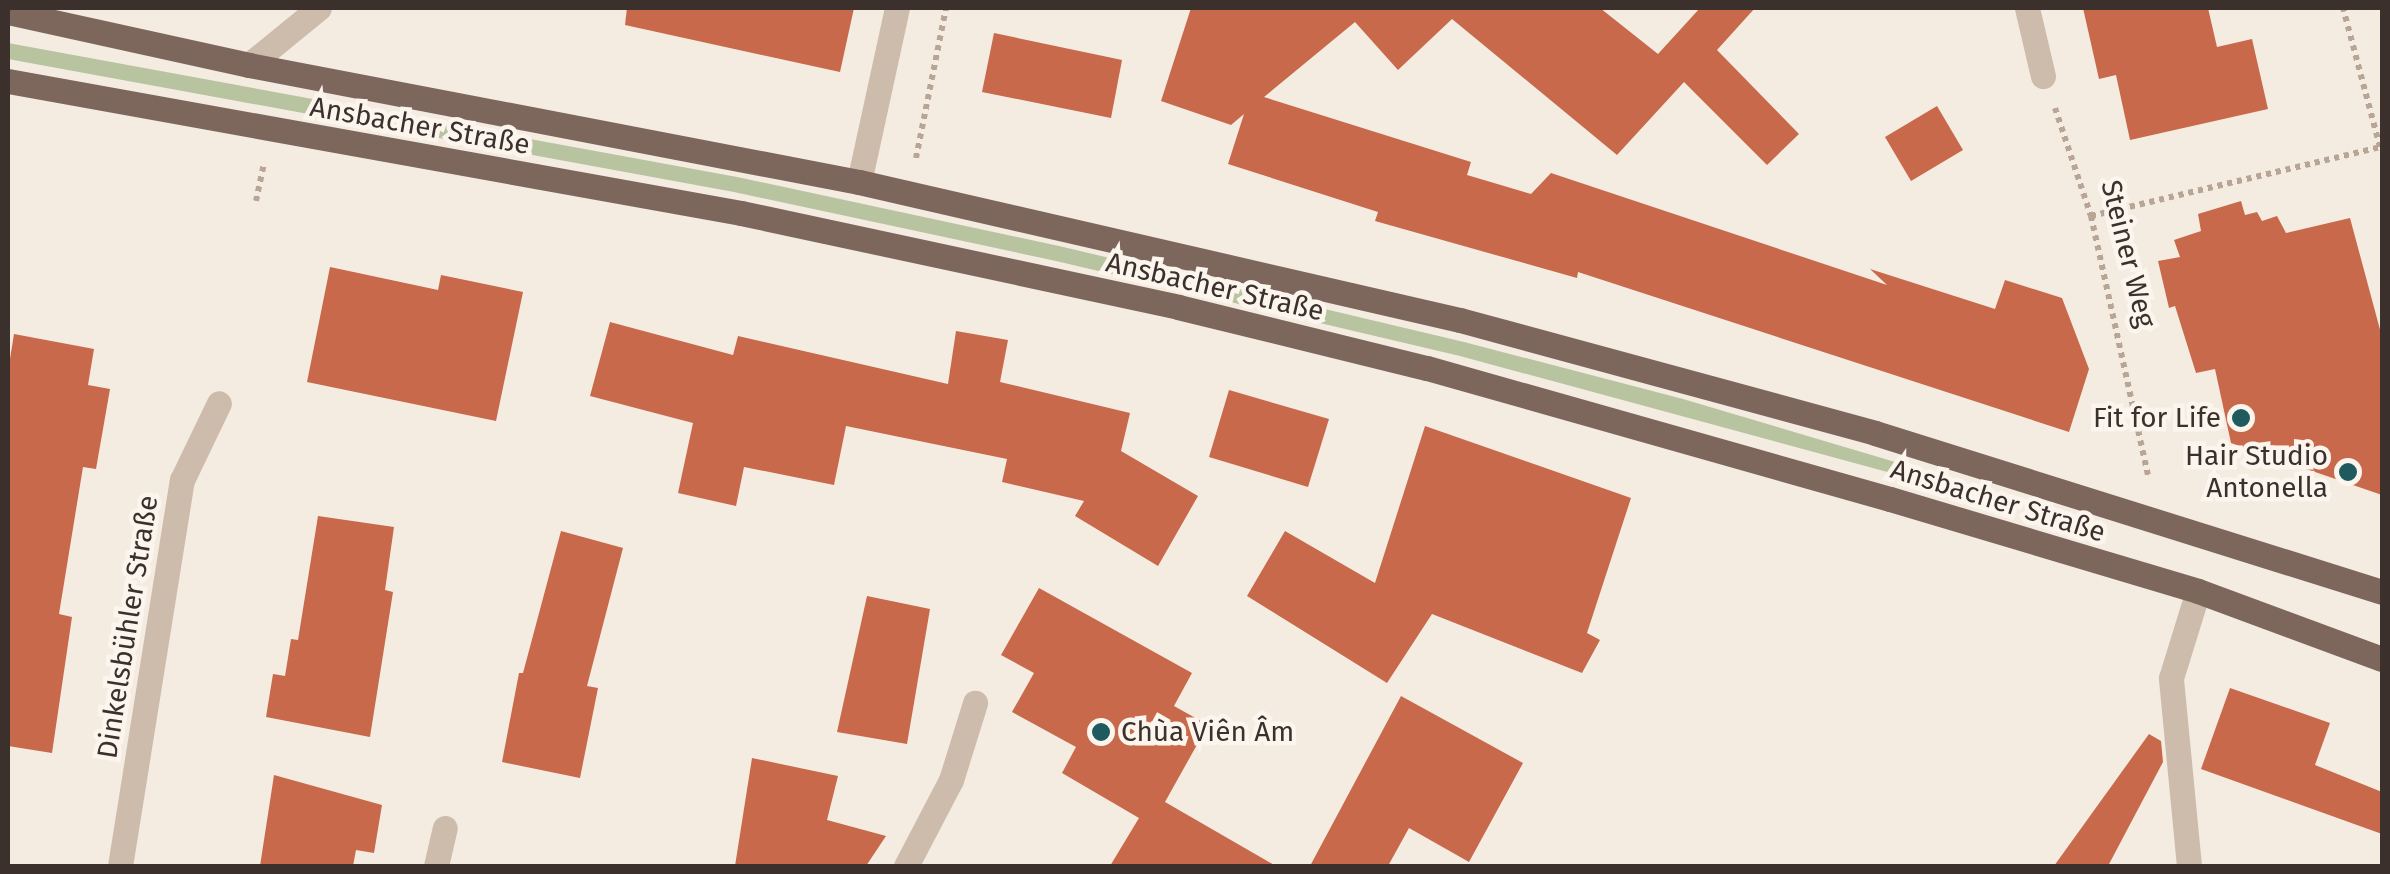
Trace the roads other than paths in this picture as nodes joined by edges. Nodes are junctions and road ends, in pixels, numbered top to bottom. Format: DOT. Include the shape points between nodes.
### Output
graph roads {
  1 [pos="319,8"];
  2 [pos="897,8"];
  3 [pos="2028,8"];
  4 [pos="8,12"];
  5 [pos="249,66"];
  6 [pos="2044,76"];
  7 [pos="8,80"];
  8 [pos="859,182"];
  9 [pos="219,404"];
  10 [pos="2198,591"];
  11 [pos="2382,592"];
  12 [pos="2382,659"];
  13 [pos="975,703"];
  14 [pos="444,828"];
  15 [pos="120,866"];
  16 [pos="436,866"];
  17 [pos="906,866"];
  18 [pos="2190,866"];
  1 -- 5 [label="street"];
  2 -- 8 [label="street"];
  3 -- 6 [label="street"];
  4 -- 5 [label="main road, Ansbacher Straße"];
  5 -- 8 [label="main road, Ansbacher Straße"];
  7 -- 10 [label="main road, Ansbacher Straße" via="741,213 1178,307 1428,368"];
  8 -- 11 [label="main road, Ansbacher Straße" via="1460,320 1875,433"];
  9 -- 15 [label="street, Dinkelsbühler Straße" via="182,480"];
  10 -- 12 [label="main road, Ansbacher Straße"];
  10 -- 18 [label="street" via="2171,678"];
  13 -- 17 [label="street" via="951,780"];
  14 -- 16 [label="street"];
}
